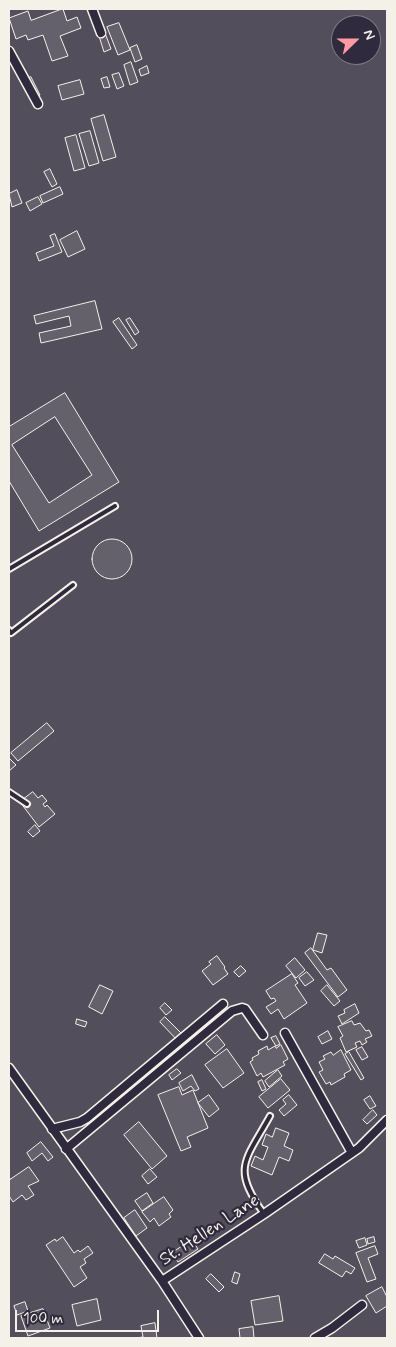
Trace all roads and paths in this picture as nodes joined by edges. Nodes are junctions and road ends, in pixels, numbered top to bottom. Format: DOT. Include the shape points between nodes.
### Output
graph roads {
  1 [pos="92,9"];
  2 [pos="101,33"];
  3 [pos="9,51"];
  4 [pos="38,104"];
  5 [pos="116,506"];
  6 [pos="9,569"];
  7 [pos="73,585"];
  8 [pos="9,630"];
  9 [pos="9,792"];
  10 [pos="27,804"];
  11 [pos="223,1004"];
  12 [pos="285,1033"];
  13 [pos="263,1035"];
  14 [pos="9,1068"];
  15 [pos="270,1116"];
  16 [pos="387,1120"];
  17 [pos="52,1129"];
  18 [pos="66,1148"];
  19 [pos="352,1153"];
  20 [pos="264,1214"];
  21 [pos="162,1281"];
  22 [pos="362,1305"];
  23 [pos="199,1338"];
  24 [pos="315,1338"];
  1 -- 2 [label="street"];
  3 -- 4 [label="street"];
  5 -- 6 [label="lane"];
  7 -- 8 [label="lane" via="11,633"];
  9 -- 10 [label="lane"];
  11 -- 17 [label="street" via="87,1118"];
  12 -- 19 [label="street"];
  13 -- 18 [label="street" via="246,1009 232,1010"];
  14 -- 17 [label="street, St. Hellen Lane"];
  15 -- 20 [label="lane" via="245,1160 244,1169 247,1188"];
  16 -- 19 [label="street, St. Hellen Lane"];
  17 -- 18 [label="street, St. Hellen Lane"];
  18 -- 21 [label="street, St. Hellen Lane"];
  19 -- 20 [label="street, St. Hellen Lane"];
  20 -- 21 [label="street, St. Hellen Lane"];
  21 -- 23 [label="street"];
  22 -- 24 [label="street"];
}
